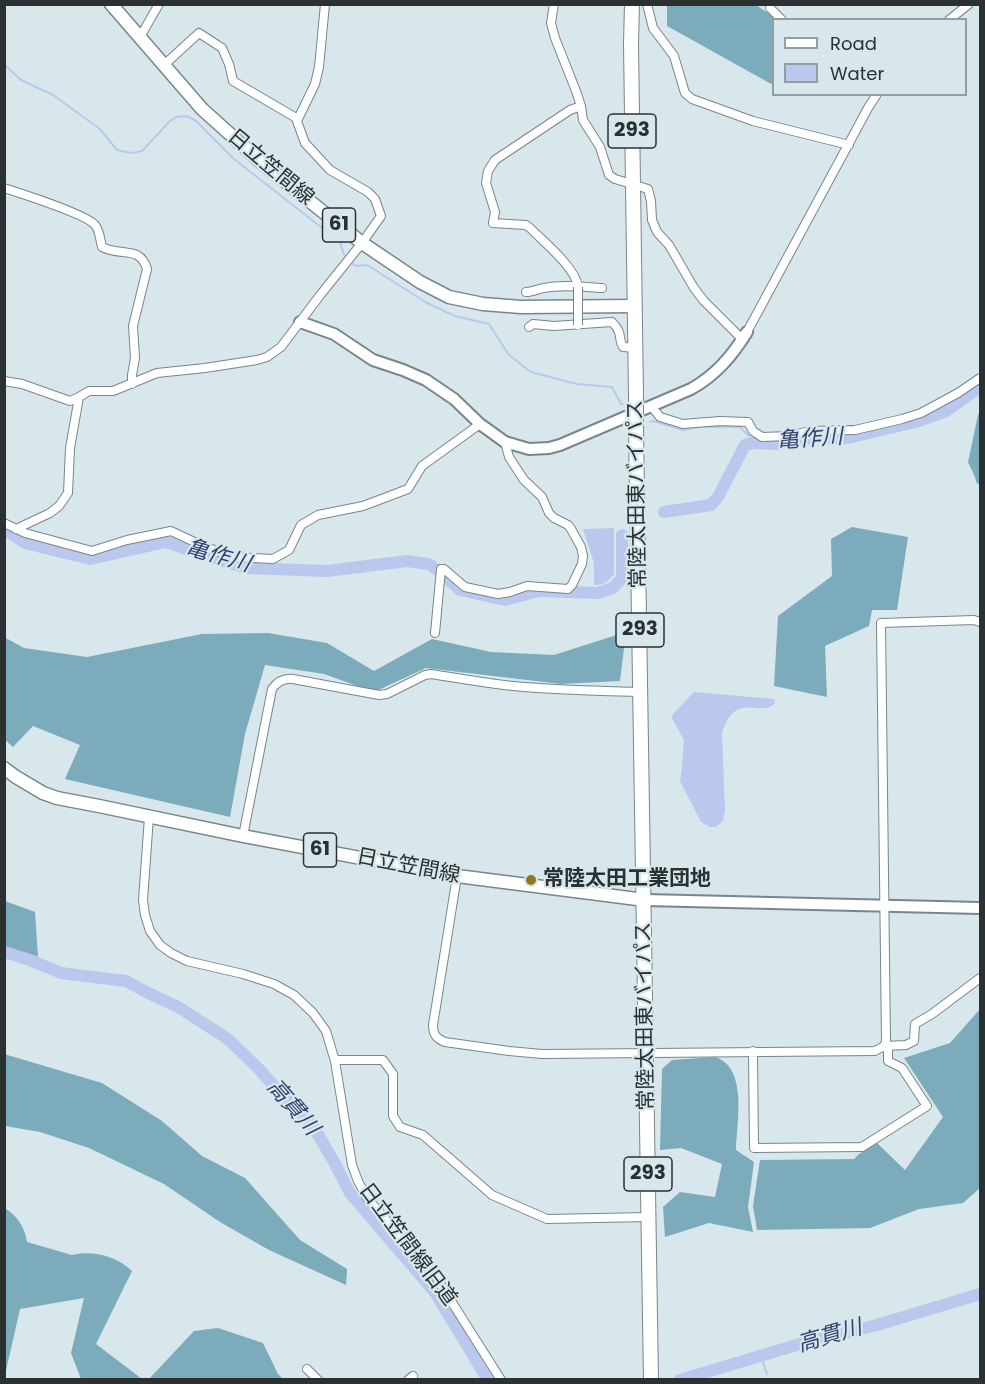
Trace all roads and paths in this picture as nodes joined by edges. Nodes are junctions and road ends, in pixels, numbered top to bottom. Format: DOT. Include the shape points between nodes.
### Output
graph roads {
  1 [pos="111,4"];
  2 [pos="159,4"];
  3 [pos="325,4"];
  4 [pos="554,4"];
  5 [pos="632,4"];
  6 [pos="647,4"];
  7 [pos="969,4"];
  8 [pos="770,8"];
  9 [pos="780,18"];
  10 [pos="952,18"];
  11 [pos="140,38"];
  12 [pos="164,65"];
  13 [pos="876,96"];
  14 [pos="581,106"];
  15 [pos="298,119"];
  16 [pos="849,145"];
  17 [pos="633,184"];
  18 [pos="4,188"];
  19 [pos="362,243"];
  20 [pos="578,286"];
  21 [pos="602,288"];
  22 [pos="526,292"];
  23 [pos="635,306"];
  24 [pos="300,322"];
  25 [pos="578,325"];
  26 [pos="529,327"];
  27 [pos="744,336"];
  28 [pos="636,348"];
  29 [pos="981,378"];
  30 [pos="4,381"];
  31 [pos="132,384"];
  32 [pos="79,397"];
  33 [pos="651,406"];
  34 [pos="480,423"];
  35 [pos="505,442"];
  36 [pos="4,523"];
  37 [pos="16,529"];
  38 [pos="980,622"];
  39 [pos="435,633"];
  40 [pos="641,692"];
  41 [pos="4,768"];
  42 [pos="149,816"];
  43 [pos="243,836"];
  44 [pos="457,876"];
  45 [pos="645,900"];
  46 [pos="885,905"];
  47 [pos="981,908"];
  48 [pos="981,978"];
  49 [pos="884,1046"];
  50 [pos="753,1051"];
  51 [pos="647,1052"];
  52 [pos="335,1061"];
  53 [pos="649,1217"];
  54 [pos="307,1369"];
  55 [pos="318,1380"];
  56 [pos="501,1380"];
  57 [pos="651,1380"];
  1 -- 11 [label="main road, 日立笠間線 / 61"];
  2 -- 11 [label="street"];
  3 -- 15 [label="street" via="319,67"];
  4 -- 14 [label="street" via="551,23"];
  5 -- 17 [label="highway, 常陸太田東バイパス / 293"];
  6 -- 16 [label="street" via="653,28 674,56 685,93 692,99 753,121"];
  7 -- 10 [label="street"];
  8 -- 9 [label="street"];
  11 -- 12 [label="main road, 日立笠間線 / 61"];
  12 -- 15 [label="street" via="199,33 222,48 233,81"];
  12 -- 19 [label="main road, 日立笠間線 / 61" via="202,109 262,163"];
  13 -- 16 [label="street"];
  14 -- 17 [label="street" via="583,120 600,147 609,175"];
  14 -- 20 [label="street" via="495,160 486,183 495,212 493,223 526,225 572,270"];
  15 -- 19 [label="street" via="305,143 330,170 375,199 381,216"];
  16 -- 27 [label="street"];
  17 -- 23 [label="highway, 常陸太田東バイパス / 293"];
  17 -- 27 [label="street" via="648,189 657,232 694,288"];
  18 -- 31 [label="street" via="90,220 98,230 102,247 139,255 145,261 147,269 133,326"];
  19 -- 23 [label="main road, 日立笠間線 / 61" via="449,297 521,307"];
  19 -- 24 [label="street"];
  20 -- 21 [label="street"];
  20 -- 22 [label="street"];
  20 -- 25 [label="street, bridge"];
  23 -- 28 [label="highway, 常陸太田東バイパス / 293"];
  24 -- 31 [label="street" via="281,347 267,357 157,373"];
  24 -- 34 [label="street" via="334,334 373,360 426,380"];
  25 -- 26 [label="street"];
  25 -- 28 [label="street" via="612,321 621,333 623,347"];
  27 -- 33 [label="street" via="728,360 706,381"];
  28 -- 40 [label="highway, 常陸太田東バイパス / 293, bridge"];
  29 -- 33 [label="street" via="921,413 902,419 855,430 810,431 789,436 762,437 748,422 683,424 660,417"];
  30 -- 32 [label="street" via="70,400"];
  31 -- 32 [label="street" via="113,391 89,391"];
  32 -- 37 [label="street" via="70,448 68,493 50,513"];
  33 -- 35 [label="street" via="549,448"];
  34 -- 35 [label="street"];
  34 -- 37 [label="street" via="422,466 408,489 363,506 318,515 301,525 289,550 273,560 233,557 171,531 92,551"];
  35 -- 39 [label="street" via="509,457 524,480 542,497 549,513 568,525 583,552 582,564 568,589 527,586 498,594 465,587 441,569"];
  36 -- 37 [label="street"];
  38 -- 46 [label="street" via="881,623"];
  40 -- 43 [label="street" via="521,686 430,674 379,695 287,678 272,689"];
  40 -- 45 [label="highway, 常陸太田東バイパス / 293"];
  41 -- 42 [label="main road, 日立笠間線 / 61" via="57,798"];
  42 -- 43 [label="main road, 日立笠間線 / 61"];
  42 -- 52 [label="street, 日立笠間線旧道" via="143,900 150,931 160,945 187,961 243,974 294,995 326,1031"];
  43 -- 44 [label="main road, 日立笠間線 / 61"];
  44 -- 45 [label="main road, 日立笠間線 / 61"];
  44 -- 51 [label="street" via="433,1025 439,1040 542,1054"];
  45 -- 46 [label="street"];
  45 -- 51 [label="highway, 常陸太田東バイパス / 293"];
  46 -- 47 [label="street"];
  46 -- 49 [label="street"];
  48 -- 49 [label="street" via="915,1024 914,1041"];
  49 -- 50 [label="street" via="875,1051"];
  49 -- 50 [label="street" via="888,1061 902,1068 927,1106 862,1147 754,1148"];
  50 -- 51 [label="street"];
  51 -- 53 [label="highway, 常陸太田東バイパス / 293"];
  52 -- 53 [label="street" via="383,1060 393,1074 393,1116 400,1126 423,1135 492,1195 547,1219"];
  52 -- 56 [label="street, 日立笠間線旧道" via="358,1181 367,1198 436,1277"];
  53 -- 57 [label="highway, 常陸太田東バイパス / 293"];
  54 -- 55 [label="street"];
}
